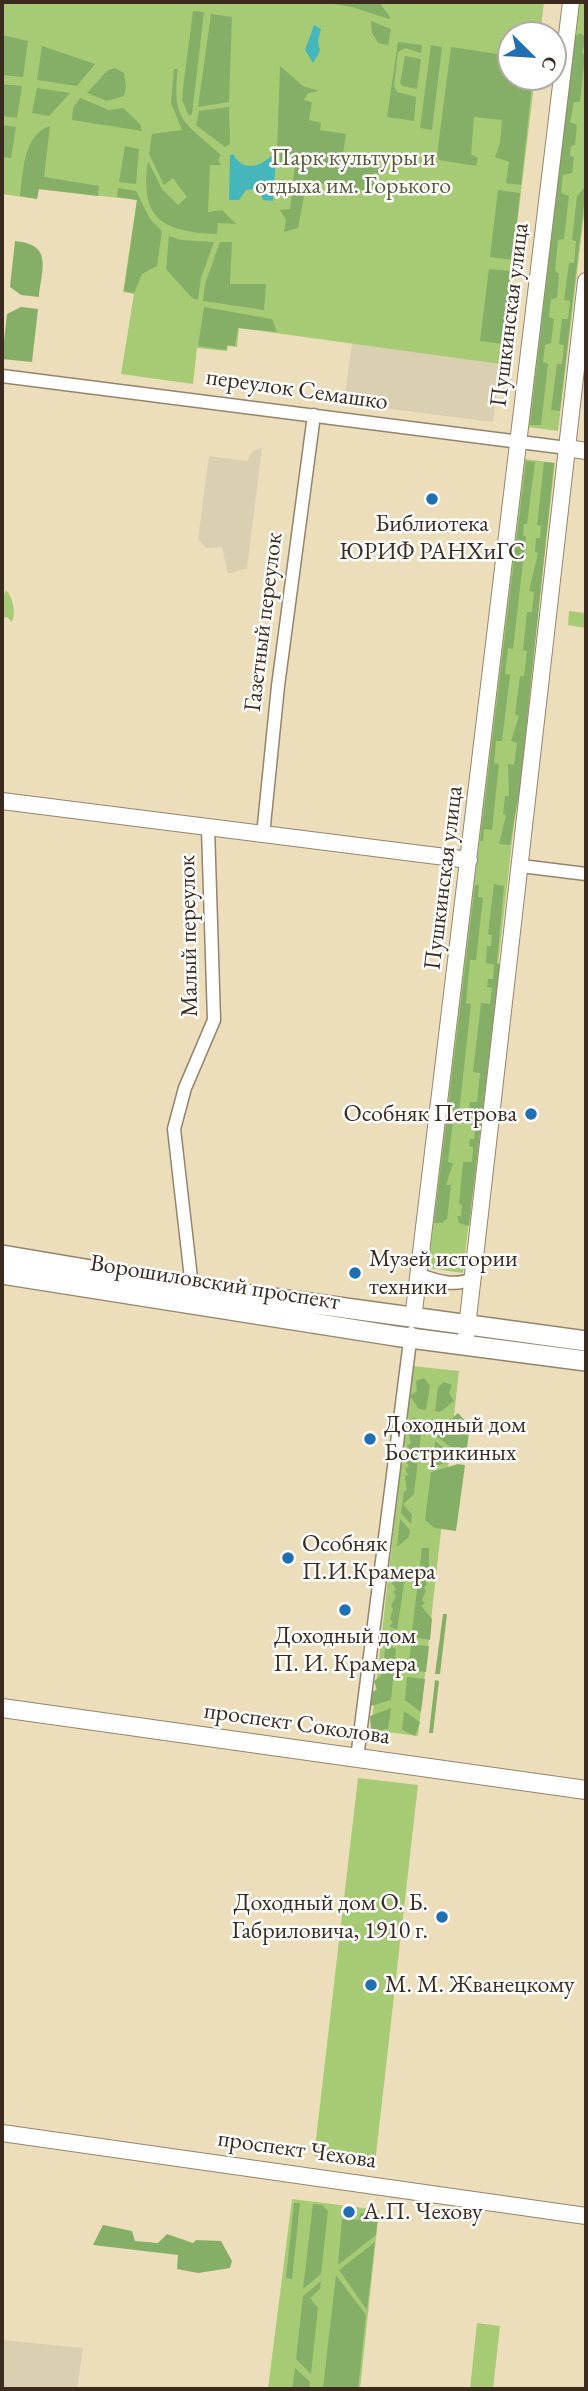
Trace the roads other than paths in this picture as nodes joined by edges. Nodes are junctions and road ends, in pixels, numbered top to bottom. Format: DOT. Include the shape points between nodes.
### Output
graph roads {
  1 [pos="571,2"];
  2 [pos="586,281"];
  3 [pos="2,376"];
  4 [pos="314,415"];
  5 [pos="518,442"];
  6 [pos="567,448"];
  7 [pos="586,451"];
  8 [pos="2,801"];
  9 [pos="208,828"];
  10 [pos="263,835"];
  11 [pos="469,860"];
  12 [pos="522,866"];
  13 [pos="586,874"];
  14 [pos="2,1255"];
  15 [pos="2,1275"];
  16 [pos="420,1275"];
  17 [pos="474,1278"];
  18 [pos="192,1287"];
  19 [pos="412,1328"];
  20 [pos="467,1336"];
  21 [pos="586,1341"];
  22 [pos="586,1361"];
  23 [pos="2,1708"];
  24 [pos="357,1758"];
  25 [pos="586,1790"];
  26 [pos="2,2133"];
  27 [pos="586,2216"];
  1 -- 5 [label="street, Пушкинская улица"];
  2 -- 6 [label="street"];
  3 -- 4 [label="street, переулок Семашко"];
  4 -- 5 [label="street, переулок Семашко"];
  4 -- 10 [label="street, Газетный переулок"];
  5 -- 6 [label="street, переулок Семашко"];
  5 -- 11 [label="street, Пушкинская улица"];
  6 -- 7 [label="street, переулок Семашко"];
  6 -- 12 [label="street"];
  8 -- 9 [label="street"];
  9 -- 10 [label="street"];
  9 -- 18 [label="street, Малый переулок" via="214,1020 185,1088 174,1129"];
  10 -- 11 [label="street"];
  11 -- 16 [label="street, Пушкинская улица"];
  12 -- 13 [label="street"];
  12 -- 17 [label="street"];
  14 -- 18 [label="main road, Ворошиловский проспект"];
  15 -- 19 [label="main road, Ворошиловский проспект"];
  16 -- 17 [label="street" via="445,1283"];
  16 -- 19 [label="street, Пушкинская улица"];
  17 -- 20 [label="street"];
  18 -- 19 [label="main road, Ворошиловский проспект"];
  19 -- 20 [label="main road, Ворошиловский проспект"];
  19 -- 24 [label="street, Пушкинская улица"];
  20 -- 21 [label="main road, Ворошиловский проспект"];
  20 -- 22 [label="main road, Ворошиловский проспект"];
  23 -- 24 [label="main road, проспект Соколова"];
  24 -- 25 [label="main road, проспект Соколова"];
  26 -- 27 [label="street, проспект Чехова"];
}
